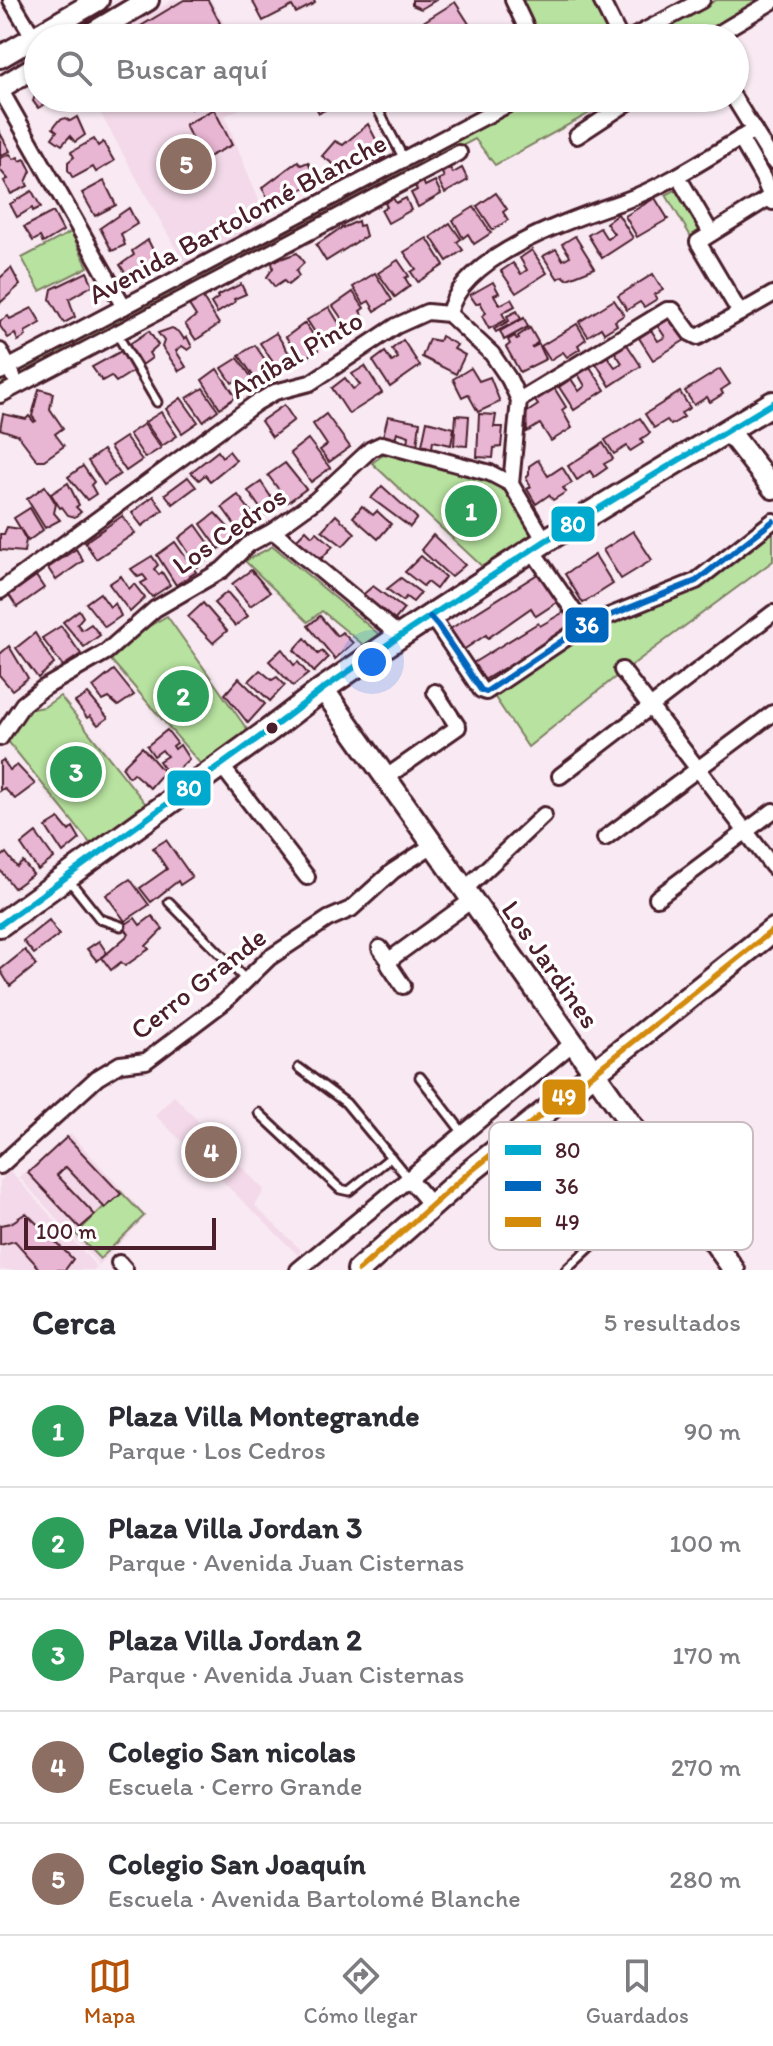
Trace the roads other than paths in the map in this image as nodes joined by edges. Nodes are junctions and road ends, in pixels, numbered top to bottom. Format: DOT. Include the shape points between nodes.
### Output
graph roads {
  1 [pos="11,0"];
  2 [pos="98,0"];
  3 [pos="148,0"];
  4 [pos="513,0"];
  5 [pos="601,0"];
  6 [pos="702,0"];
  7 [pos="773,1"];
  8 [pos="26,24"];
  9 [pos="58,24"];
  10 [pos="108,24"];
  11 [pos="524,24"];
  12 [pos="613,24"];
  13 [pos="657,24"];
  14 [pos="734,24"];
  15 [pos="24,44"];
  16 [pos="0,57"];
  17 [pos="24,73"];
  18 [pos="0,88"];
  19 [pos="379,112"];
  20 [pos="493,112"];
  21 [pos="614,112"];
  22 [pos="743,112"];
  23 [pos="754,130"];
  24 [pos="577,136"];
  25 [pos="740,138"];
  26 [pos="459,153"];
  27 [pos="404,159"];
  28 [pos="773,161"];
  29 [pos="768,175"];
  30 [pos="683,185"];
  31 [pos="771,200"];
  32 [pos="711,233"];
  33 [pos="773,294"];
  34 [pos="124,307"];
  35 [pos="740,313"];
  36 [pos="449,314"];
  37 [pos="117,334"];
  38 [pos="64,339"];
  39 [pos="0,351"];
  40 [pos="74,356"];
  41 [pos="4,370"];
  42 [pos="19,385"];
  43 [pos="0,395"];
  44 [pos="519,400"];
  45 [pos="157,402"];
  46 [pos="773,403"];
  47 [pos="728,430"];
  48 [pos="511,484"];
  49 [pos="773,488"];
  50 [pos="773,521"];
  51 [pos="273,531"];
  52 [pos="539,545"];
  53 [pos="0,591"];
  54 [pos="773,613"];
  55 [pos="430,617"];
  56 [pos="584,626"];
  57 [pos="400,636"];
  58 [pos="622,670"];
  59 [pos="323,689"];
  60 [pos="435,692"];
  61 [pos="649,708"];
  62 [pos="773,713"];
  63 [pos="0,738"];
  64 [pos="221,765"];
  65 [pos="697,769"];
  66 [pos="560,776"];
  67 [pos="385,778"];
  68 [pos="773,811"];
  69 [pos="544,815"];
  70 [pos="746,832"];
  71 [pos="605,838"];
  72 [pos="433,845"];
  73 [pos="773,867"];
  74 [pos="66,877"];
  75 [pos="307,877"];
  76 [pos="468,895"];
  77 [pos="657,898"];
  78 [pos="169,902"];
  79 [pos="0,925"];
  80 [pos="121,926"];
  81 [pos="773,930"];
  82 [pos="380,948"];
  83 [pos="392,958"];
  84 [pos="248,981"];
  85 [pos="403,986"];
  86 [pos="573,1043"];
  87 [pos="299,1068"];
  88 [pos="593,1072"];
  89 [pos="420,1077"];
  90 [pos="259,1113"];
  91 [pos="533,1122"];
  92 [pos="629,1122"];
  93 [pos="463,1133"];
  94 [pos="391,1157"];
  95 [pos="489,1159"];
  96 [pos="0,1166"];
  97 [pos="408,1178"];
  98 [pos="432,1206"];
  99 [pos="587,1250"];
  100 [pos="720,1250"];
  101 [pos="298,1270"];
  102 [pos="359,1270"];
  103 [pos="566,1270"];
  104 [pos="734,1270"];
  1 -- 8 [label="street"];
  2 -- 9 [label="street"];
  3 -- 10 [label="street"];
  4 -- 11 [label="street"];
  5 -- 12 [label="street"];
  6 -- 13 [label="street"];
  7 -- 14 [label="street"];
  15 -- 16 [label="street"];
  17 -- 18 [label="street"];
  18 -- 34 [label="street"];
  19 -- 27 [label="lane"];
  20 -- 27 [label="street, Avenida Bartolomé Blanche"];
  21 -- 24 [label="street"];
  22 -- 23 [label="street"];
  23 -- 25 [label="street"];
  23 -- 28 [label="street"];
  25 -- 29 [label="street"];
  25 -- 36 [label="street" via="485,265 464,285"];
  26 -- 37 [label="street, Avenida Bartolomé Blanche"];
  27 -- 34 [label="street, Avenida Bartolomé Blanche"];
  29 -- 31 [label="street"];
  30 -- 32 [label="street"];
  31 -- 32 [label="street"];
  32 -- 35 [label="street" via="698,242"];
  33 -- 35 [label="street"];
  34 -- 38 [label="street, Avenida Bartolomé Blanche"];
  35 -- 44 [label="street" via="698,337 667,310"];
  36 -- 44 [label="street" via="492,354"];
  36 -- 53 [label="street, Aníbal Pinto" via="427,312 396,326 310,383 256,403"];
  37 -- 40 [label="street, Avenida Bartolomé Blanche"];
  37 -- 45 [label="lane"];
  38 -- 40 [label="street"];
  38 -- 41 [label="street, Avenida Bartolomé Blanche"];
  39 -- 41 [label="street"];
  40 -- 42 [label="street, Avenida Bartolomé Blanche"];
  41 -- 42 [label="street"];
  42 -- 43 [label="street, Avenida Bartolomé Blanche"];
  44 -- 48 [label="street"];
  46 -- 47 [label="main road"];
  47 -- 49 [label="street"];
  47 -- 52 [label="main road"];
  48 -- 51 [label="street, Los Cedros" via="490,473 382,444"];
  48 -- 52 [label="street"];
  50 -- 56 [label="street" via="696,581"];
  51 -- 57 [label="street"];
  51 -- 63 [label="street, Los Cedros" via="249,544 222,570 141,618 106,652 42,689 23,704"];
  52 -- 55 [label="main road"];
  52 -- 56 [label="street"];
  54 -- 61 [label="street"];
  55 -- 56 [label="street" via="486,692"];
  55 -- 57 [label="main road"];
  57 -- 59 [label="main road"];
  58 -- 61 [label="street"];
  59 -- 64 [label="main road"];
  59 -- 67 [label="street, Los Jardines"];
  60 -- 67 [label="street" via="458,727"];
  61 -- 65 [label="street"];
  61 -- 66 [label="street"];
  62 -- 65 [label="street"];
  64 -- 74 [label="main road"];
  64 -- 75 [label="street"];
  65 -- 70 [label="street"];
  65 -- 71 [label="street"];
  67 -- 72 [label="street, Los Jardines"];
  68 -- 70 [label="street"];
  69 -- 76 [label="street"];
  70 -- 73 [label="street"];
  70 -- 77 [label="street"];
  72 -- 76 [label="street, Los Jardines"];
  72 -- 84 [label="street, Cerro Grande" via="393,871 351,909 269,958"];
  74 -- 79 [label="main road"];
  74 -- 80 [label="lane" via="100,919"];
  76 -- 83 [label="street"];
  76 -- 86 [label="street, Los Jardines"];
  78 -- 84 [label="lane"];
  81 -- 88 [label="main road"];
  82 -- 83 [label="street"];
  83 -- 85 [label="street" via="389,965"];
  84 -- 96 [label="street, Cerro Grande" via="146,1061 120,1064 97,1078"];
  86 -- 88 [label="street, Los Jardines"];
  86 -- 93 [label="street"];
  87 -- 94 [label="lane" via="346,1103"];
  88 -- 91 [label="main road"];
  88 -- 92 [label="street, Los Jardines"];
  89 -- 93 [label="lane"];
  90 -- 94 [label="lane" via="340,1189 349,1191"];
  93 -- 97 [label="street"];
  94 -- 97 [label="lane"];
  95 -- 98 [label="main road"];
  97 -- 98 [label="street"];
  97 -- 101 [label="street"];
  98 -- 102 [label="main road"];
  99 -- 103 [label="lane"];
  100 -- 104 [label="street, Los Jardines"];
}
